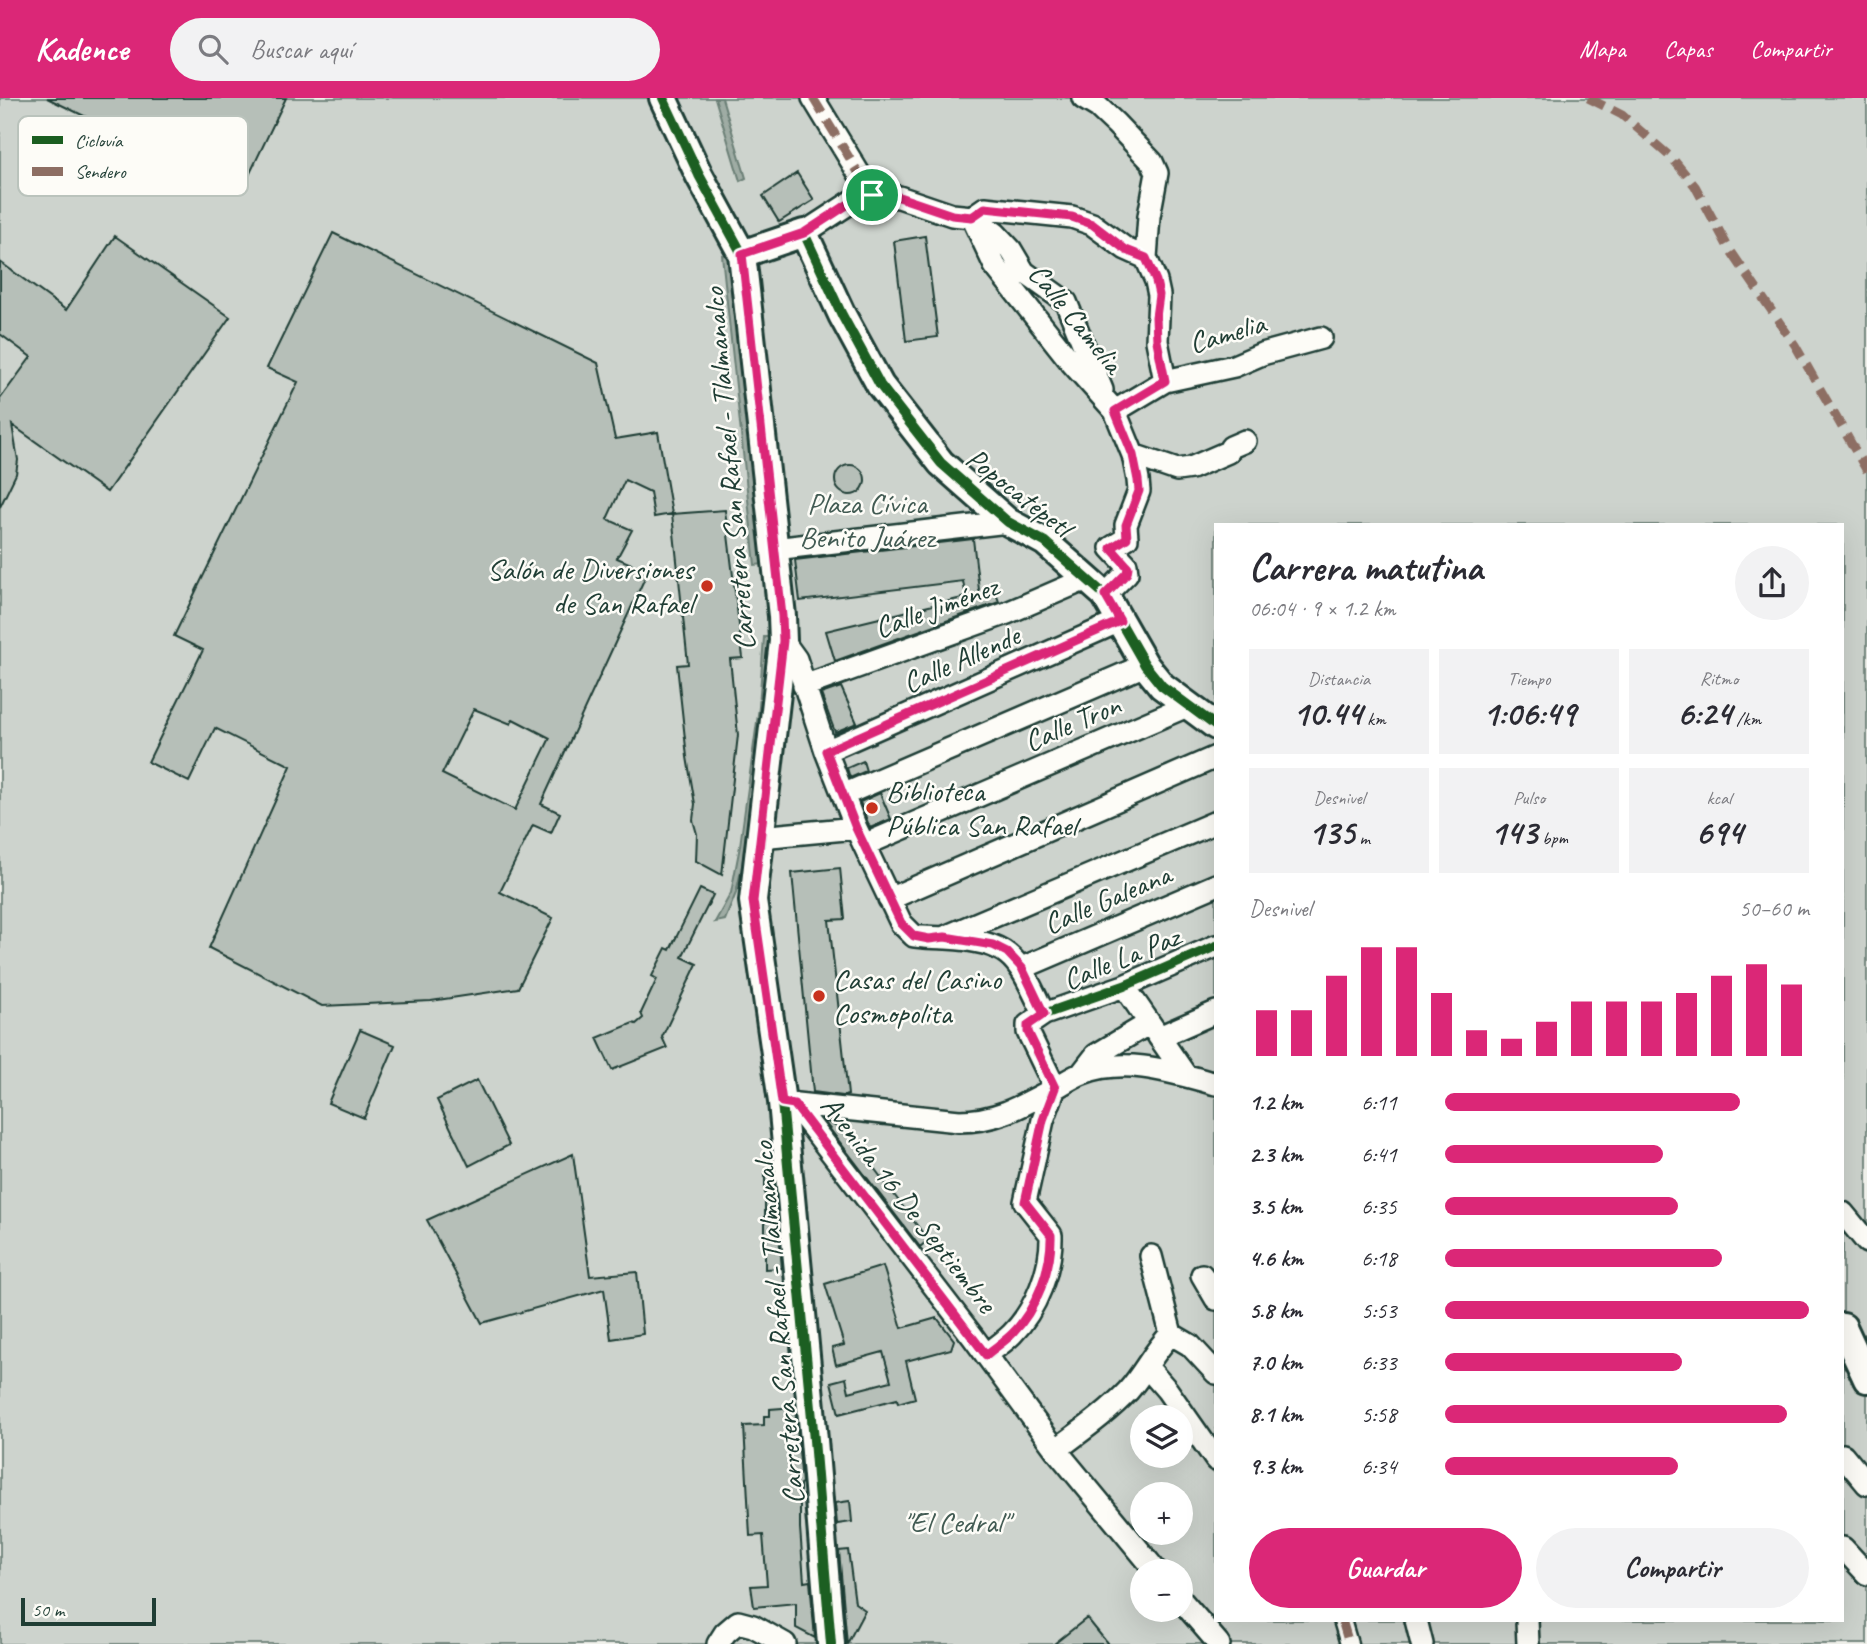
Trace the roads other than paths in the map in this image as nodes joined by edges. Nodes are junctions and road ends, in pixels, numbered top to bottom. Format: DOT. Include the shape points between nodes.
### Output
graph roads {
  1 [pos="663,98"];
  2 [pos="813,98"];
  3 [pos="1083,98"];
  4 [pos="872,195"];
  5 [pos="972,217"];
  6 [pos="804,233"];
  7 [pos="742,254"];
  8 [pos="1146,258"];
  9 [pos="1321,338"];
  10 [pos="1165,381"];
  11 [pos="1110,407"];
  12 [pos="1245,441"];
  13 [pos="1133,455"];
  14 [pos="1008,522"];
  15 [pos="774,549"];
  16 [pos="1096,587"];
  17 [pos="1120,621"];
  18 [pos="783,641"];
  19 [pos="1145,664"];
  20 [pos="804,686"];
  21 [pos="1187,706"];
  22 [pos="1214,725"];
  23 [pos="826,751"];
  24 [pos="1214,758"];
  25 [pos="843,794"];
  26 [pos="1214,823"];
  27 [pos="860,836"];
  28 [pos="760,837"];
  29 [pos="1214,886"];
  30 [pos="889,899"];
  31 [pos="945,937"];
  32 [pos="1214,947"];
  33 [pos="1022,968"];
  34 [pos="1124,986"];
  35 [pos="1214,1013"];
  36 [pos="1044,1014"];
  37 [pos="1154,1030"];
  38 [pos="1082,1073"];
  39 [pos="1186,1076"];
  40 [pos="1214,1083"];
  41 [pos="1055,1088"];
  42 [pos="788,1103"];
  43 [pos="1845,1219"];
  44 [pos="1867,1242"];
  45 [pos="1151,1256"];
  46 [pos="1202,1275"];
  47 [pos="1214,1296"];
  48 [pos="1844,1329"];
  49 [pos="1171,1334"];
  50 [pos="986,1355"];
  51 [pos="1147,1367"];
  52 [pos="1214,1371"];
  53 [pos="1867,1379"];
  54 [pos="1056,1450"];
  55 [pos="1844,1456"];
  56 [pos="1214,1457"];
  57 [pos="1865,1477"];
  58 [pos="1844,1549"];
  59 [pos="1146,1559"];
  60 [pos="1867,1574"];
  61 [pos="1193,1614"];
  62 [pos="1343,1622"];
  63 [pos="1527,1622"];
  64 [pos="718,1644"];
  65 [pos="785,1644"];
  66 [pos="831,1644"];
  67 [pos="1219,1644"];
  68 [pos="1349,1644"];
  69 [pos="1528,1644"];
  1 -- 7 [label="street, Carretera San Rafael - Tlalmanalco"];
  2 -- 4 [label="street"];
  3 -- 8 [label="street" via="1122,130 1157,173"];
  4 -- 5 [label="street" via="899,197"];
  4 -- 6 [label="street" via="853,201"];
  5 -- 8 [label="street" via="985,208 1072,217 1092,224 1126,250"];
  5 -- 11 [label="street, Calle Camelia" via="995,266"];
  5 -- 11 [label="street" via="995,233 1024,272 1066,303"];
  6 -- 7 [label="street"];
  6 -- 14 [label="street, Popocatépetl" via="880,385 941,463"];
  7 -- 15 [label="street, Carretera San Rafael - Tlalmanalco"];
  8 -- 10 [label="street" via="1159,295 1157,341"];
  9 -- 10 [label="street, Camelia" via="1234,366"];
  10 -- 11 [label="street, Camelia"];
  11 -- 13 [label="street, Calle Camelia"];
  12 -- 13 [label="street" via="1191,468 1177,470"];
  13 -- 16 [label="street, Calle Camelia" via="1139,491 1126,525 1127,538 1111,548 1128,567 1127,573"];
  14 -- 15 [label="street"];
  14 -- 16 [label="street, Popocatépetl" via="1045,542"];
  15 -- 18 [label="street, Carretera San Rafael - Tlalmanalco"];
  16 -- 17 [label="street, Popocatépetl"];
  16 -- 20 [label="street, Calle Jiménez" via="1007,613"];
  17 -- 19 [label="street, Popocatépetl"];
  17 -- 23 [label="street, Calle Allende"];
  18 -- 20 [label="street" via="796,659"];
  18 -- 28 [label="street, Carretera San Rafael - Tlalmanalco"];
  19 -- 21 [label="street, Popocatépetl" via="1162,686"];
  19 -- 25 [label="street"];
  20 -- 23 [label="street"];
  21 -- 22 [label="street, Popocatépetl"];
  21 -- 27 [label="street, Calle Tron"];
  23 -- 25 [label="street"];
  24 -- 30 [label="street"];
  25 -- 27 [label="street"];
  26 -- 31 [label="street"];
  27 -- 28 [label="street, Calle Tron"];
  27 -- 30 [label="street"];
  28 -- 42 [label="street, Carretera San Rafael - Tlalmanalco" via="753,901"];
  29 -- 33 [label="street, Calle Galeana"];
  30 -- 31 [label="street" via="914,936"];
  31 -- 33 [label="street" via="993,945"];
  32 -- 34 [label="street, Calle La Paz"];
  33 -- 36 [label="street"];
  34 -- 36 [label="street, Calle La Paz"];
  34 -- 37 [label="street"];
  35 -- 37 [label="street"];
  36 -- 41 [label="street" via="1028,1025 1028,1032"];
  37 -- 38 [label="street" via="1096,1055"];
  37 -- 39 [label="street"];
  38 -- 39 [label="street" via="1123,1065"];
  38 -- 41 [label="street"];
  39 -- 40 [label="street"];
  41 -- 42 [label="street" via="1007,1113 980,1121"];
  41 -- 50 [label="street" via="1025,1202 1051,1235 1050,1255 1025,1316 1013,1334"];
  42 -- 50 [label="street, Avenida 16 De Septiembre"];
  42 -- 66 [label="street, Carretera San Rafael - Tlalmanalco"];
  43 -- 44 [label="street"];
  45 -- 49 [label="street"];
  46 -- 47 [label="street"];
  48 -- 53 [label="street"];
  49 -- 51 [label="street"];
  49 -- 52 [label="street" via="1190,1345"];
  50 -- 54 [label="street, Avenida 16 De Septiembre"];
  51 -- 54 [label="street" via="1102,1416"];
  51 -- 56 [label="street"];
  54 -- 59 [label="street, Avenida 16 De Septiembre"];
  55 -- 57 [label="street"];
  58 -- 60 [label="street"];
  61 -- 67 [label="street"];
  62 -- 68 [label="street"];
  63 -- 69 [label="street"];
  64 -- 65 [label="street" via="738,1622"];
}
